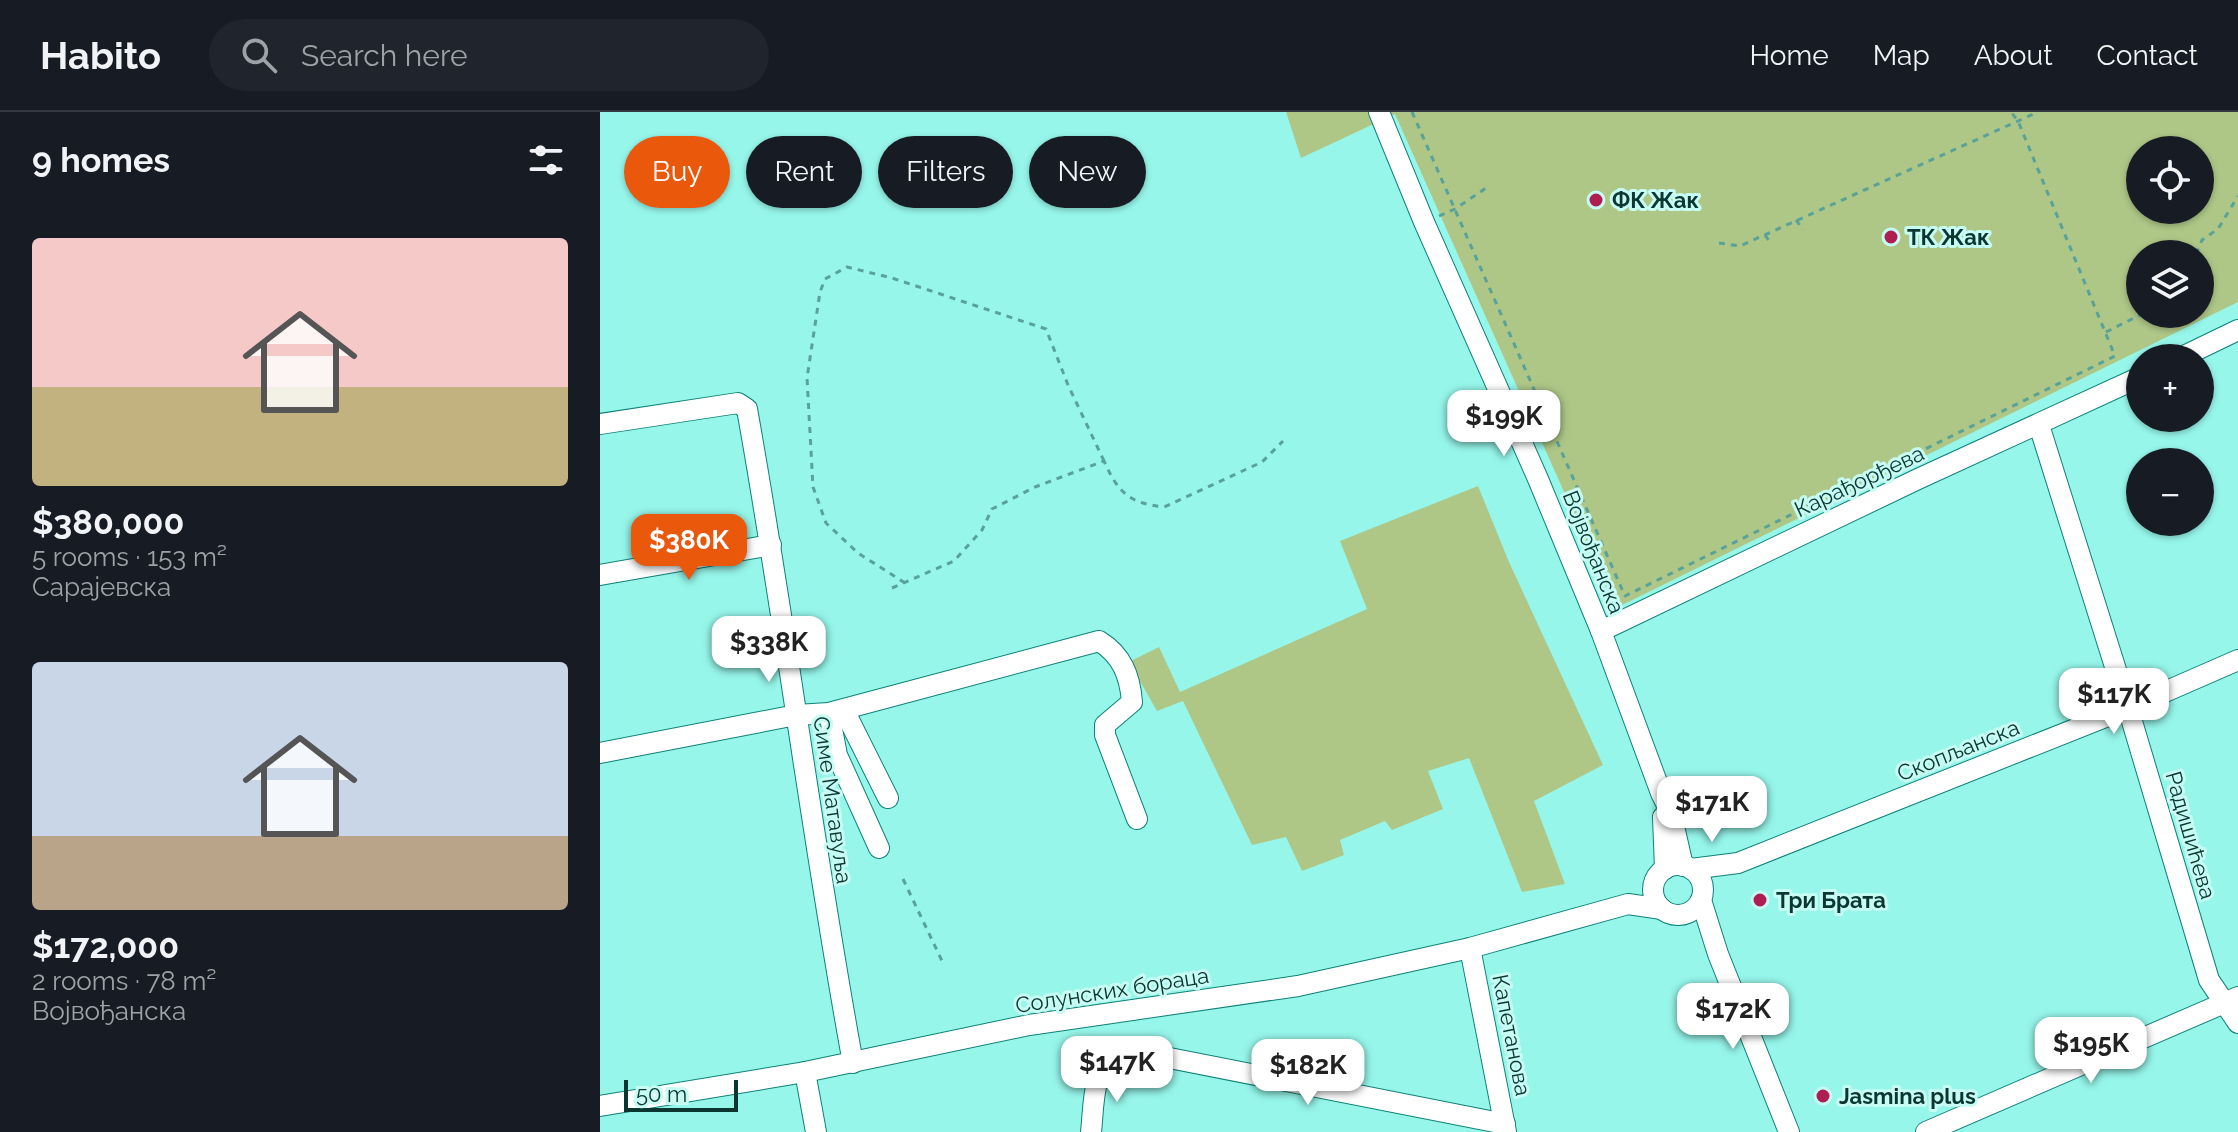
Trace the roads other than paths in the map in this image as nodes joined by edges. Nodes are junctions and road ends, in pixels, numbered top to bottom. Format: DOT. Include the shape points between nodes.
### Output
graph roads {
  1 [pos="1379,112"];
  2 [pos="2238,330"];
  3 [pos="2209,344"];
  4 [pos="2126,384"];
  5 [pos="600,424"];
  6 [pos="2039,425"];
  7 [pos="771,545"];
  8 [pos="600,575"];
  9 [pos="1601,631"];
  10 [pos="2238,660"];
  11 [pos="2128,708"];
  12 [pos="836,712"];
  13 [pos="796,715"];
  14 [pos="600,753"];
  15 [pos="888,798"];
  16 [pos="1137,819"];
  17 [pos="879,848"];
  18 [pos="1738,863"];
  19 [pos="1673,871"];
  20 [pos="1702,894"];
  21 [pos="1628,904"];
  22 [pos="1669,912"];
  23 [pos="1470,948"];
  24 [pos="1718,954"];
  25 [pos="2231,1000"];
  26 [pos="2238,1023"];
  27 [pos="853,1063"];
  28 [pos="805,1072"];
  29 [pos="600,1106"];
  30 [pos="1506,1128"];
  31 [pos="816,1132"];
  32 [pos="1091,1132"];
  33 [pos="1789,1132"];
  34 [pos="1926,1132"];
  1 -- 9 [label="street, Војвођанска"];
  2 -- 3 [label="street"];
  4 -- 6 [label="street, Карађорђева"];
  5 -- 7 [label="street, Симе Матавуља" via="718,404 743,405"];
  6 -- 9 [label="street, Карађорђева"];
  6 -- 11 [label="street, Радишићева"];
  7 -- 8 [label="street"];
  7 -- 13 [label="street, Симе Матавуља"];
  9 -- 19 [label="street, Војвођанска" via="1671,813"];
  10 -- 11 [label="street, Скопљанска"];
  11 -- 18 [label="street, Скопљанска"];
  11 -- 25 [label="street, Радишићева" via="2209,980"];
  12 -- 13 [label="street"];
  12 -- 15 [label="street"];
  12 -- 16 [label="street" via="1099,641 1121,660 1131,688 1132,702 1105,725 1105,735"];
  12 -- 17 [label="street" via="837,755"];
  13 -- 14 [label="street"];
  13 -- 27 [label="street, Симе Матавуља"];
  18 -- 19 [label="street, Скопљанска"];
  18 -- 20 [label="street, Скопљанска"];
  19 -- 20 [label="street" via="1699,878"];
  19 -- 21 [label="street, Солунских бораца"];
  19 -- 22 [label="street" via="1654,895"];
  20 -- 22 [label="street" via="1691,911"];
  20 -- 24 [label="street"];
  21 -- 22 [label="street, Солунских бораца"];
  21 -- 23 [label="street, Солунских бораца"];
  22 -- 24 [label="street"];
  23 -- 27 [label="street, Солунских бораца" via="1298,986 1029,1025"];
  23 -- 30 [label="street, Капетанова"];
  24 -- 33 [label="street"];
  25 -- 26 [label="street, Радишићева"];
  25 -- 34 [label="street"];
  27 -- 28 [label="street, Солунских бораца"];
  28 -- 29 [label="street, Солунских бораца"];
  28 -- 31 [label="street"];
  30 -- 32 [label="street" via="1144,1053 1116,1056 1103,1066"];
}
